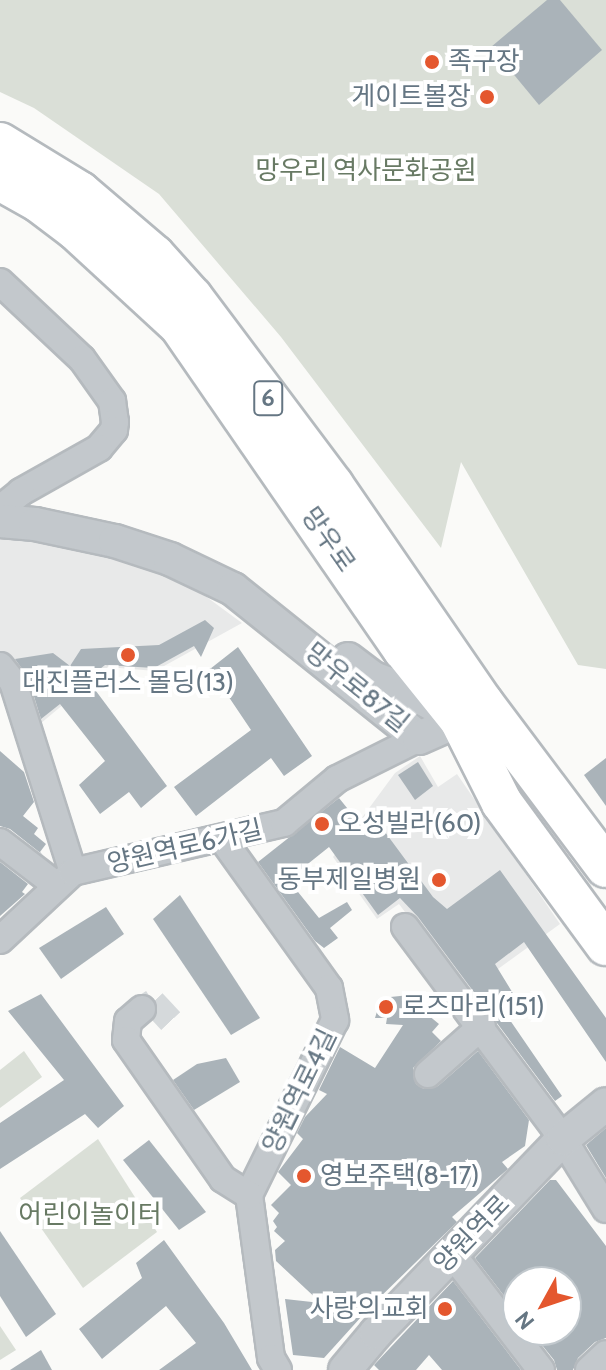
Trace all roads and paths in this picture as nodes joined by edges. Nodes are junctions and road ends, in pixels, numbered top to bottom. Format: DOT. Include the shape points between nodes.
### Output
graph roads {
  1 [pos="0,143"];
  2 [pos="0,180"];
  3 [pos="0,282"];
  4 [pos="0,511"];
  5 [pos="0,521"];
  6 [pos="0,666"];
  7 [pos="472,712"];
  8 [pos="419,738"];
  9 [pos="223,840"];
  10 [pos="0,842"];
  11 [pos="606,867"];
  12 [pos="64,879"];
  13 [pos="405,927"];
  14 [pos="0,940"];
  15 [pos="606,945"];
  16 [pos="142,1009"];
  17 [pos="482,1026"];
  18 [pos="428,1074"];
  19 [pos="606,1104"];
  20 [pos="563,1139"];
  21 [pos="249,1195"];
  22 [pos="606,1209"];
  23 [pos="452,1254"];
  24 [pos="606,1354"];
  25 [pos="278,1370"];
  26 [pos="345,1370"];
  27 [pos="541,1370"];
  28 [pos="589,1370"];
  1 -- 7 [label="main road, 망우로 / 6" via="80,192 154,255 192,297 333,485"];
  2 -- 7 [label="main road, 망우로 / 6" via="76,230 180,326 403,649"];
  3 -- 4 [label="street" via="82,359 112,401 115,422 99,448 21,492"];
  4 -- 7 [label="street, 망우로87길" via="63,509 198,551 246,580 373,678"];
  5 -- 8 [label="street, 망우로87길" via="115,541 170,559 233,589"];
  6 -- 12 [label="street" via="13,682"];
  7 -- 8 [label="street, 망우로87길"];
  7 -- 11 [label="main road, 망우로 / 6"];
  7 -- 15 [label="main road, 망우로 / 6" via="502,803"];
  8 -- 9 [label="street, 양원역로6가길" via="337,779 284,823"];
  9 -- 12 [label="street, 양원역로6가길"];
  9 -- 21 [label="street, 양원역로4길" via="329,988 335,1020"];
  10 -- 12 [label="street"];
  12 -- 14 [label="street"];
  13 -- 17 [label="street"];
  16 -- 21 [label="street" via="128,1021 126,1040 223,1179"];
  17 -- 18 [label="street"];
  17 -- 20 [label="street"];
  19 -- 20 [label="street, 양원역로"];
  20 -- 22 [label="street"];
  20 -- 23 [label="street, 양원역로"];
  21 -- 25 [label="street" via="271,1358"];
  23 -- 26 [label="street, 양원역로"];
  23 -- 27 [label="street"];
  24 -- 28 [label="street"];
}
